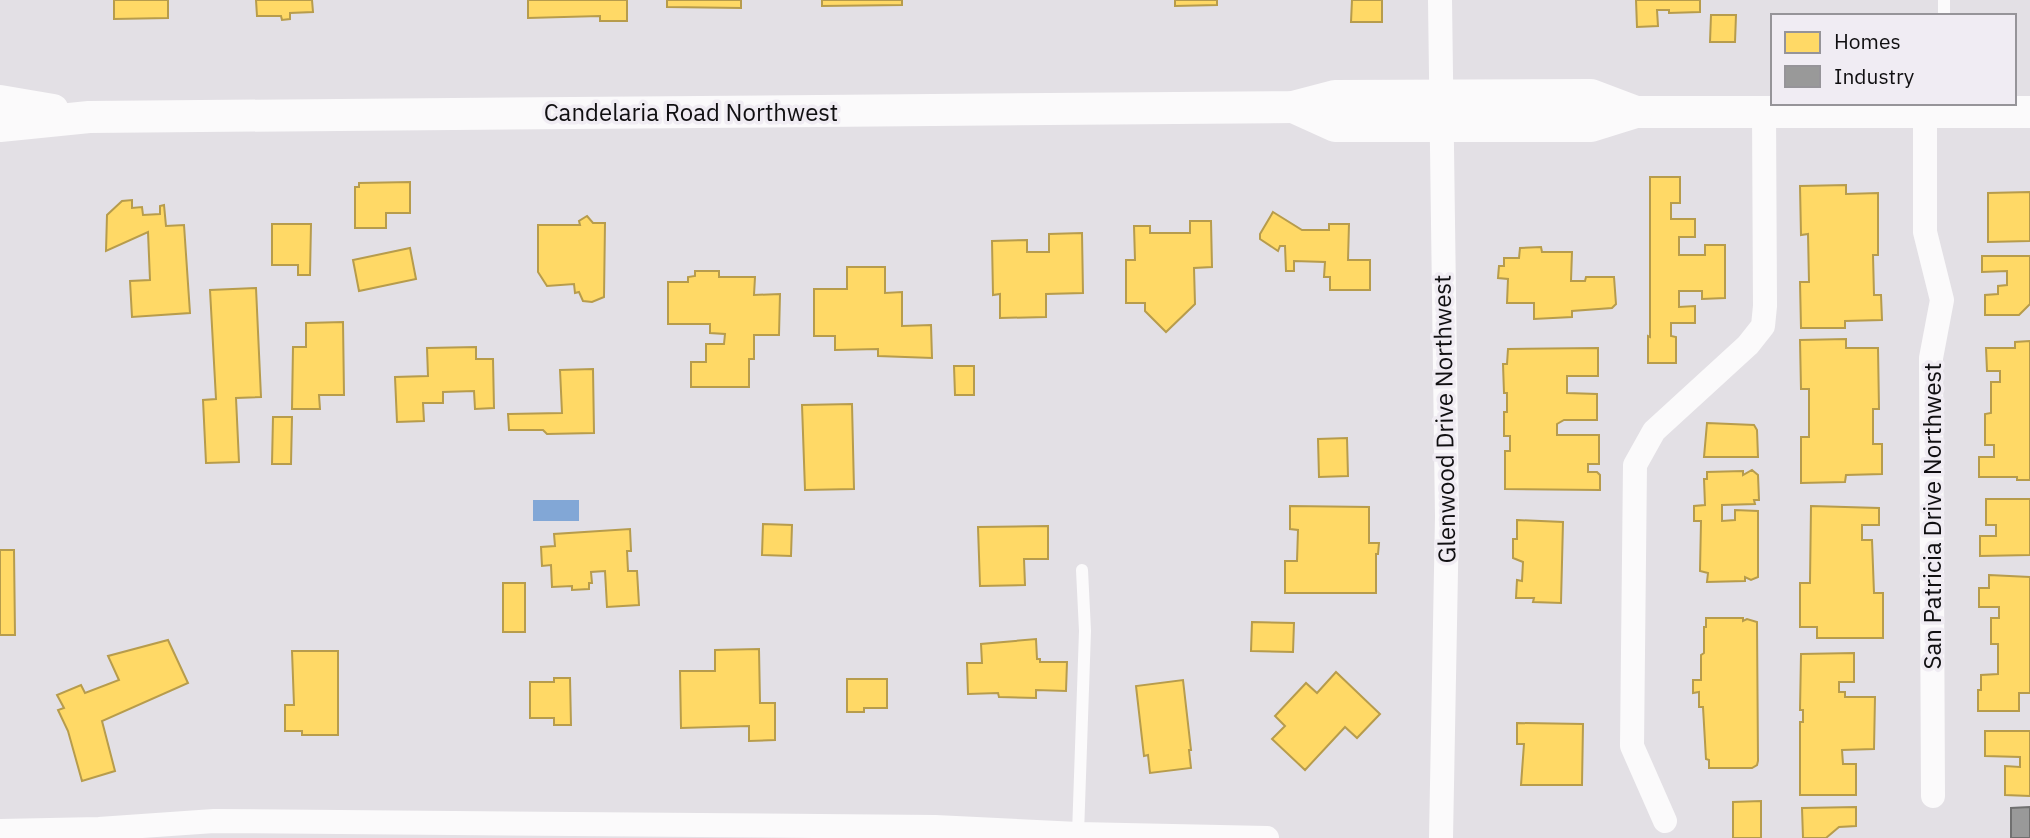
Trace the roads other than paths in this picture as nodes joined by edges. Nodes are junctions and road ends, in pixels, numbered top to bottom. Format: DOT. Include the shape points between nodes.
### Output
graph roads {
  1 [pos="1440,0"];
  2 [pos="1440,95"];
  3 [pos="0,101"];
  4 [pos="1293,107"];
  5 [pos="1938,110"];
  6 [pos="1636,112"];
  7 [pos="2030,112"];
  8 [pos="1764,113"];
  9 [pos="89,117"];
  10 [pos="0,126"];
  11 [pos="1441,127"];
  12 [pos="1082,570"];
  13 [pos="1933,796"];
  14 [pos="1665,821"];
  15 [pos="0,831"];
  16 [pos="1078,834"];
  17 [pos="1267,838"];
  18 [pos="1441,838"];
  1 -- 2 [label="street, Glenwood Drive Northwest"];
  2 -- 4 [label="street, Candelaria Road Northwest" via="1335,96"];
  2 -- 6 [label="street, Candelaria Road Northwest" via="1591,95"];
  2 -- 11 [label="street, Glenwood Drive Northwest"];
  3 -- 9 [label="street, Candelaria Road Northwest"];
  4 -- 9 [label="street, Candelaria Road Northwest"];
  4 -- 11 [label="street, Candelaria Road Northwest" via="1335,125"];
  5 -- 7 [label="street, Candelaria Road Northwest"];
  5 -- 8 [label="street, Candelaria Road Northwest"];
  5 -- 13 [label="street, San Patricia Drive Northwest" via="1925,232 1942,300 1931,358"];
  6 -- 8 [label="street, Candelaria Road Northwest"];
  6 -- 11 [label="street, Candelaria Road Northwest" via="1591,126"];
  8 -- 14 [label="street" via="1763,326 1654,431 1635,466 1632,746"];
  9 -- 10 [label="street, Candelaria Road Northwest"];
  11 -- 18 [label="street, Glenwood Drive Northwest" via="1447,517"];
  12 -- 16 [label="lane" via="1085,631"];
  15 -- 16 [label="street" via="228,821 934,827"];
  16 -- 17 [label="street"];
}
